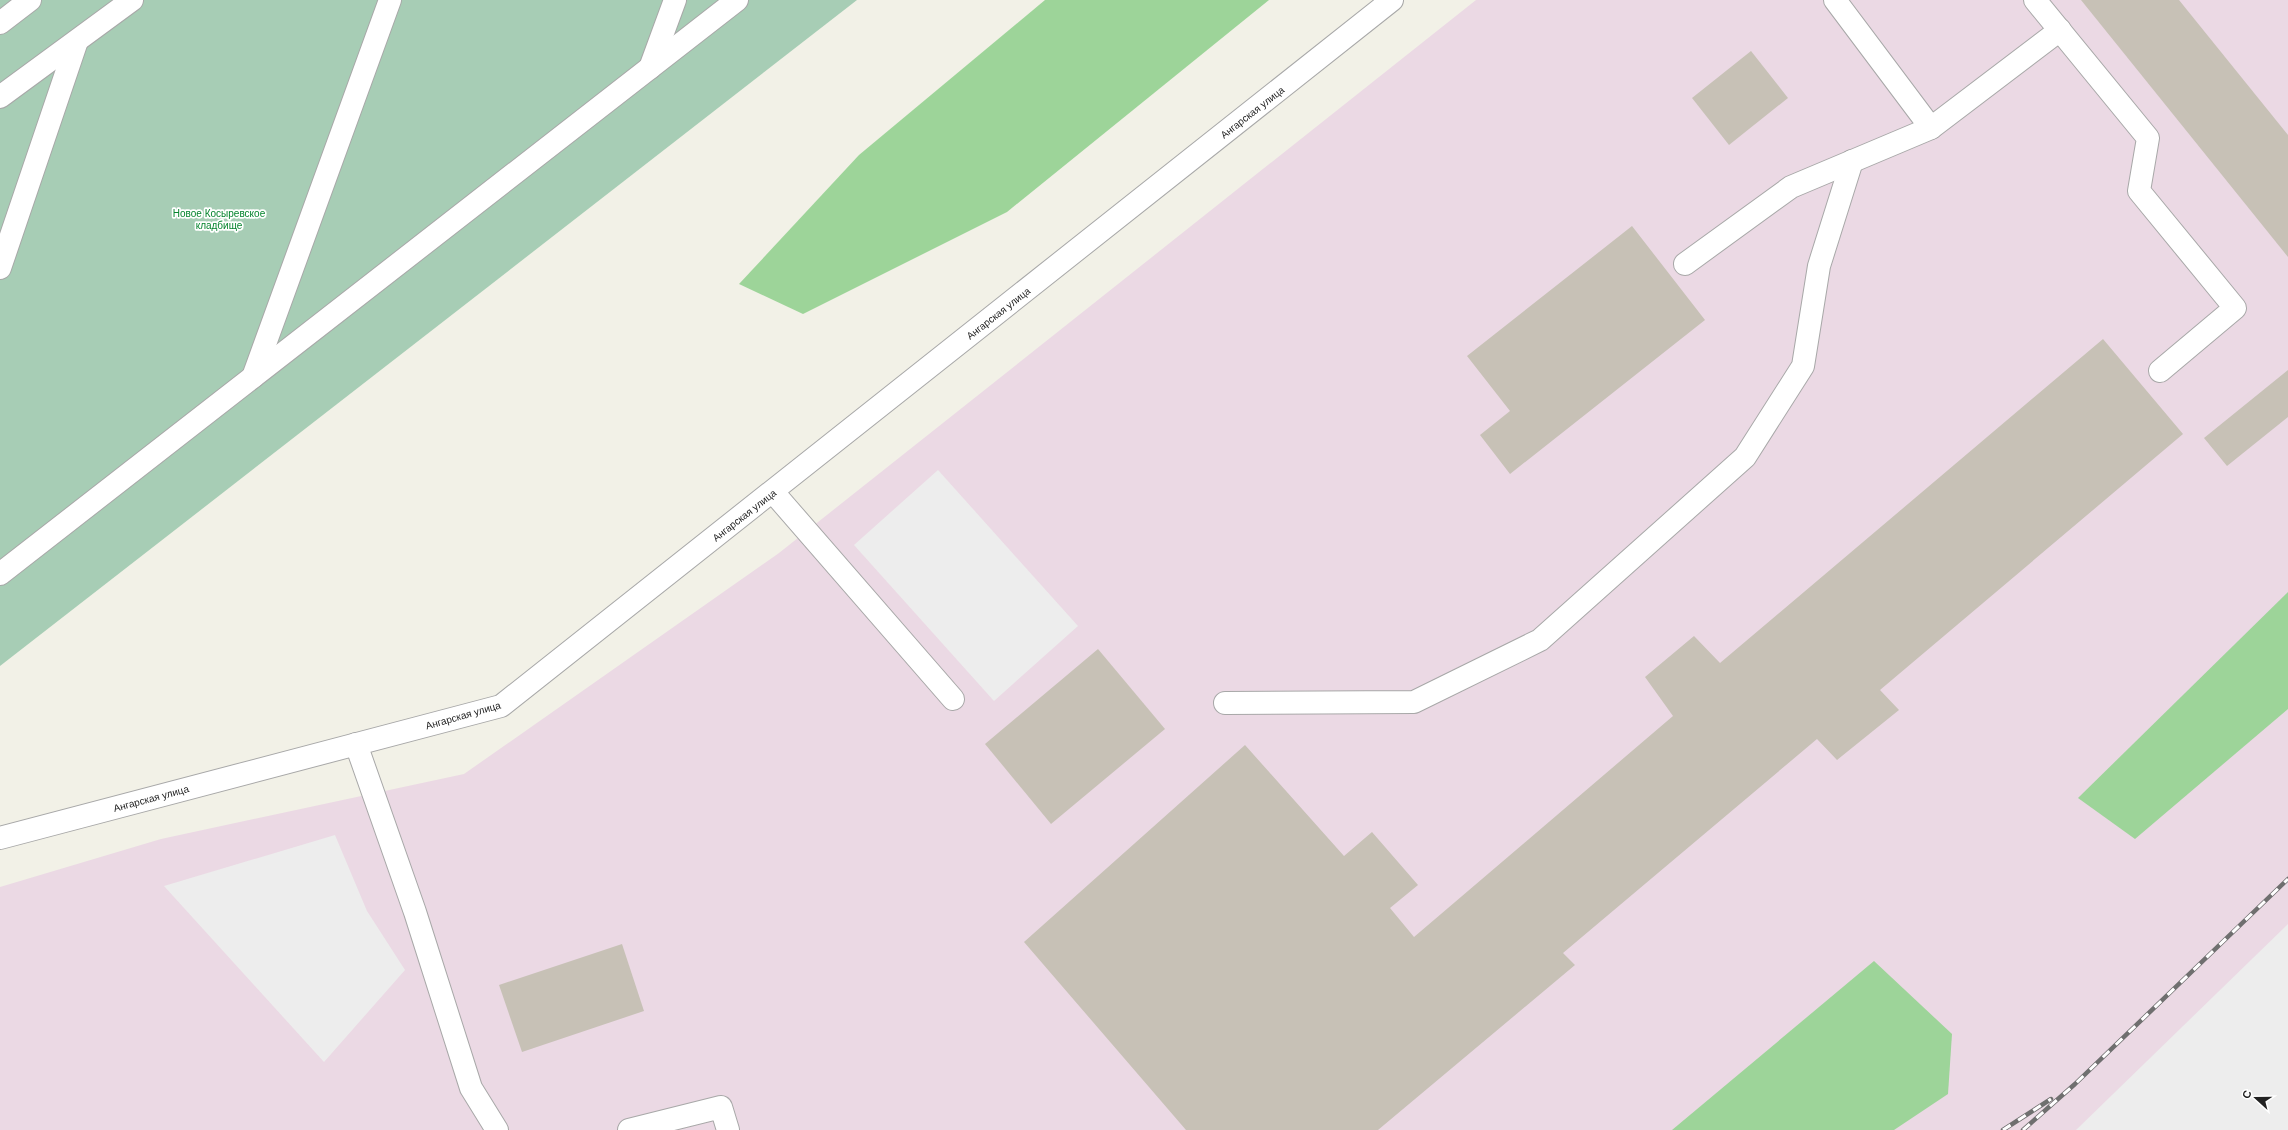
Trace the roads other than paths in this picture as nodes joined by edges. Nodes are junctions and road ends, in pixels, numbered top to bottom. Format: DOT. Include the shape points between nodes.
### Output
graph roads {
  1 [pos="30,0"];
  2 [pos="132,0"];
  3 [pos="390,0"];
  4 [pos="676,0"];
  5 [pos="737,0"];
  6 [pos="1392,0"];
  7 [pos="1835,0"];
  8 [pos="2036,0"];
  9 [pos="0,23"];
  10 [pos="2060,30"];
  11 [pos="77,41"];
  12 [pos="650,68"];
  13 [pos="0,97"];
  14 [pos="1931,128"];
  15 [pos="1852,161"];
  16 [pos="1685,264"];
  17 [pos="0,268"];
  18 [pos="2160,371"];
  19 [pos="253,377"];
  20 [pos="773,492"];
  21 [pos="0,574"];
  22 [pos="953,699"];
  23 [pos="1225,703"];
  24 [pos="356,744"];
  25 [pos="0,838"];
  26 [pos="496,1130"];
  27 [pos="629,1130"];
  28 [pos="728,1130"];
  1 -- 9 [label="street"];
  2 -- 11 [label="street"];
  3 -- 19 [label="street"];
  4 -- 12 [label="street"];
  5 -- 12 [label="street"];
  6 -- 20 [label="street, Ангарская улица"];
  7 -- 14 [label="street"];
  8 -- 10 [label="street"];
  10 -- 14 [label="street"];
  10 -- 18 [label="street" via="2148,138 2139,191 2235,308"];
  11 -- 13 [label="street"];
  11 -- 17 [label="street"];
  12 -- 19 [label="street"];
  14 -- 15 [label="street"];
  15 -- 16 [label="street" via="1791,186"];
  15 -- 23 [label="street" via="1819,266 1803,366 1745,457 1540,640 1414,702"];
  19 -- 21 [label="street"];
  20 -- 22 [label="street"];
  20 -- 24 [label="street, Ангарская улица" via="501,706"];
  24 -- 25 [label="street, Ангарская улица"];
  24 -- 26 [label="street" via="415,912 471,1088"];
  27 -- 28 [label="street" via="721,1106"];
}
